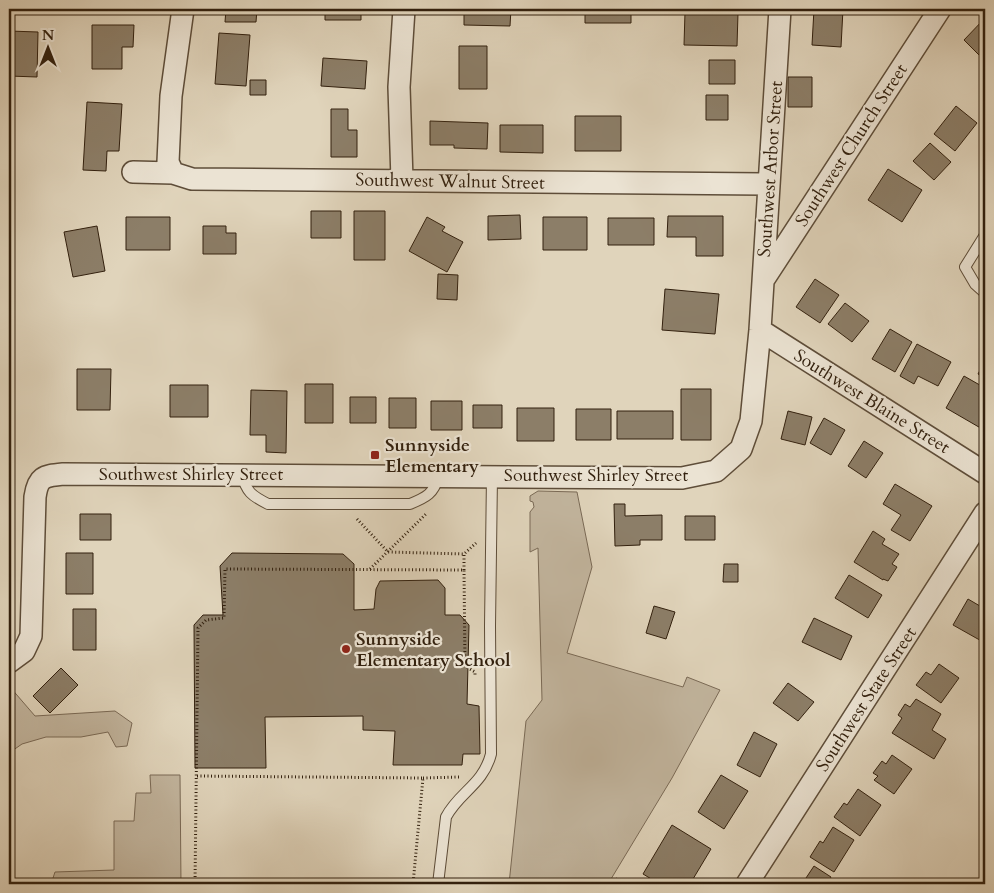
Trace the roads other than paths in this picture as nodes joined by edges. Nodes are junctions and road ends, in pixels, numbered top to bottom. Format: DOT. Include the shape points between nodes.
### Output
graph roads {
  1 [pos="183,9"];
  2 [pos="404,9"];
  3 [pos="780,9"];
  4 [pos="940,9"];
  5 [pos="132,172"];
  6 [pos="173,173"];
  7 [pos="402,180"];
  8 [pos="769,184"];
  9 [pos="985,235"];
  10 [pos="763,281"];
  11 [pos="985,293"];
  12 [pos="760,330"];
  13 [pos="985,473"];
  14 [pos="242,474"];
  15 [pos="439,476"];
  16 [pos="492,476"];
  17 [pos="985,513"];
  18 [pos="9,662"];
  19 [pos="438,884"];
  20 [pos="747,884"];
  1 -- 6 [label="street" via="171,96 168,162"];
  2 -- 7 [label="street" via="399,87"];
  3 -- 8 [label="street, Southwest Arbor Street"];
  4 -- 10 [label="street, Southwest Church Street"];
  5 -- 6 [label="street, Southwest Walnut Street"];
  6 -- 7 [label="street, Southwest Walnut Street" via="192,179"];
  7 -- 8 [label="street, Southwest Walnut Street"];
  8 -- 10 [label="street, Southwest Arbor Street"];
  9 -- 11 [label="lane" via="965,267"];
  10 -- 12 [label="street, Southwest Arbor Street"];
  12 -- 13 [label="street, Southwest Blaine Street"];
  12 -- 16 [label="street, Southwest Shirley Street" via="751,421 741,449 716,471 682,478"];
  14 -- 15 [label="street, Southwest Shirley Street"];
  14 -- 15 [label="lane" via="245,487 268,504 410,504 434,490"];
  14 -- 18 [label="street, Southwest Shirley Street" via="63,474 42,478 35,498 31,636 24,651"];
  15 -- 16 [label="street, Southwest Shirley Street"];
  16 -- 19 [label="lane" via="491,754 487,768 446,817"];
  17 -- 20 [label="street, Southwest State Street"];
}
